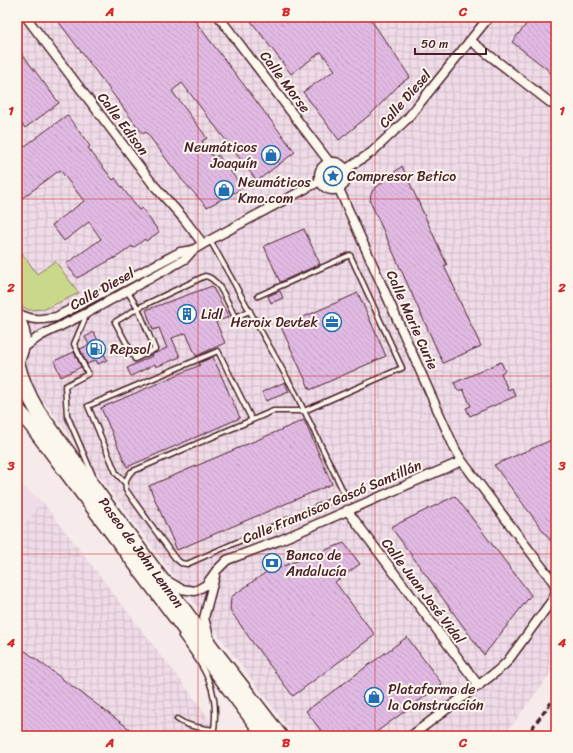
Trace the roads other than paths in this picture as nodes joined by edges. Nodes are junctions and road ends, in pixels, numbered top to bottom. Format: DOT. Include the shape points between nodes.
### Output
graph roads {
  1 [pos="26,17"];
  2 [pos="220,17"];
  3 [pos="489,17"];
  4 [pos="470,41"];
  5 [pos="556,108"];
  6 [pos="330,163"];
  7 [pos="345,170"];
  8 [pos="320,181"];
  9 [pos="339,189"];
  10 [pos="207,242"];
  11 [pos="193,250"];
  12 [pos="127,291"];
  13 [pos="258,296"];
  14 [pos="138,308"];
  15 [pos="250,311"];
  16 [pos="17,313"];
  17 [pos="87,313"];
  18 [pos="17,319"];
  19 [pos="19,357"];
  20 [pos="17,409"];
  21 [pos="304,411"];
  22 [pos="252,420"];
  23 [pos="462,461"];
  24 [pos="126,483"];
  25 [pos="347,510"];
  26 [pos="110,511"];
  27 [pos="113,534"];
  28 [pos="134,572"];
  29 [pos="216,572"];
  30 [pos="159,575"];
  31 [pos="556,591"];
  32 [pos="176,629"];
  33 [pos="212,647"];
  34 [pos="479,686"];
  35 [pos="177,719"];
  36 [pos="214,730"];
  37 [pos="213,736"];
  38 [pos="265,736"];
  39 [pos="280,736"];
  40 [pos="411,736"];
  1 -- 10 [label="street, Calle Edison" via="152,183"];
  2 -- 6 [label="street, Calle Morse"];
  3 -- 4 [label="street, Calle Diesel"];
  4 -- 5 [label="street"];
  4 -- 7 [label="street, Calle Diesel" via="408,119 372,152"];
  6 -- 7 [label="street" via="339,164"];
  6 -- 8 [label="street" via="322,168"];
  7 -- 9 [label="street" via="346,181"];
  8 -- 9 [label="street" via="326,188"];
  8 -- 10 [label="street, Calle Diesel"];
  9 -- 23 [label="street, Calle Marie Curie"];
  10 -- 11 [label="street, Calle Diesel"];
  10 -- 15 [label="lane"];
  11 -- 12 [label="street, Calle Diesel" via="185,259"];
  11 -- 16 [label="street, Calle Diesel" via="180,252 56,317 39,320 26,318"];
  12 -- 14 [label="lane"];
  12 -- 17 [label="street, Calle Diesel"];
  13 -- 21 [label="lane" via="350,255 402,368"];
  14 -- 14 [label="lane" via="155,349 134,359 115,322"];
  14 -- 15 [label="lane" via="209,276 217,283 234,317"];
  15 -- 21 [label="lane"];
  17 -- 19 [label="street, Calle Diesel" via="40,336"];
  17 -- 26 [label="lane" via="74,344 88,374 65,386 67,415"];
  18 -- 19 [label="highway, Paseo de John Lennon" via="23,340"];
  19 -- 26 [label="highway, Paseo de John Lennon" via="19,373 38,412"];
  20 -- 27 [label="highway, Paseo de John Lennon"];
  21 -- 22 [label="lane" via="273,411"];
  21 -- 24 [label="lane" via="345,495 187,564 175,558 126,490"];
  22 -- 24 [label="lane" via="132,472"];
  22 -- 24 [label="lane" via="218,351 88,406 116,473"];
  23 -- 25 [label="street, Calle Francisco Gascó Santillán"];
  23 -- 31 [label="street, Calle Marie Curie" via="554,583"];
  25 -- 29 [label="street, Calle Francisco Gascó Santillán" via="278,541 227,560"];
  25 -- 34 [label="street, Calle Juan José Vidal"];
  26 -- 30 [label="highway, Paseo de John Lennon"];
  27 -- 28 [label="lane"];
  27 -- 38 [label="highway, Paseo de John Lennon"];
  29 -- 30 [label="street, Calle Francisco Gascó Santillán" via="206,585 195,591 181,589"];
  29 -- 33 [label="street" via="204,618"];
  30 -- 33 [label="highway, Paseo de John Lennon"];
  31 -- 34 [label="street" via="554,599 507,662"];
  32 -- 36 [label="lane" via="199,660 209,680 216,710"];
  33 -- 39 [label="highway, Paseo de John Lennon"];
  34 -- 40 [label="street"];
  35 -- 36 [label="lane" via="184,724"];
  36 -- 37 [label="lane"];
}
